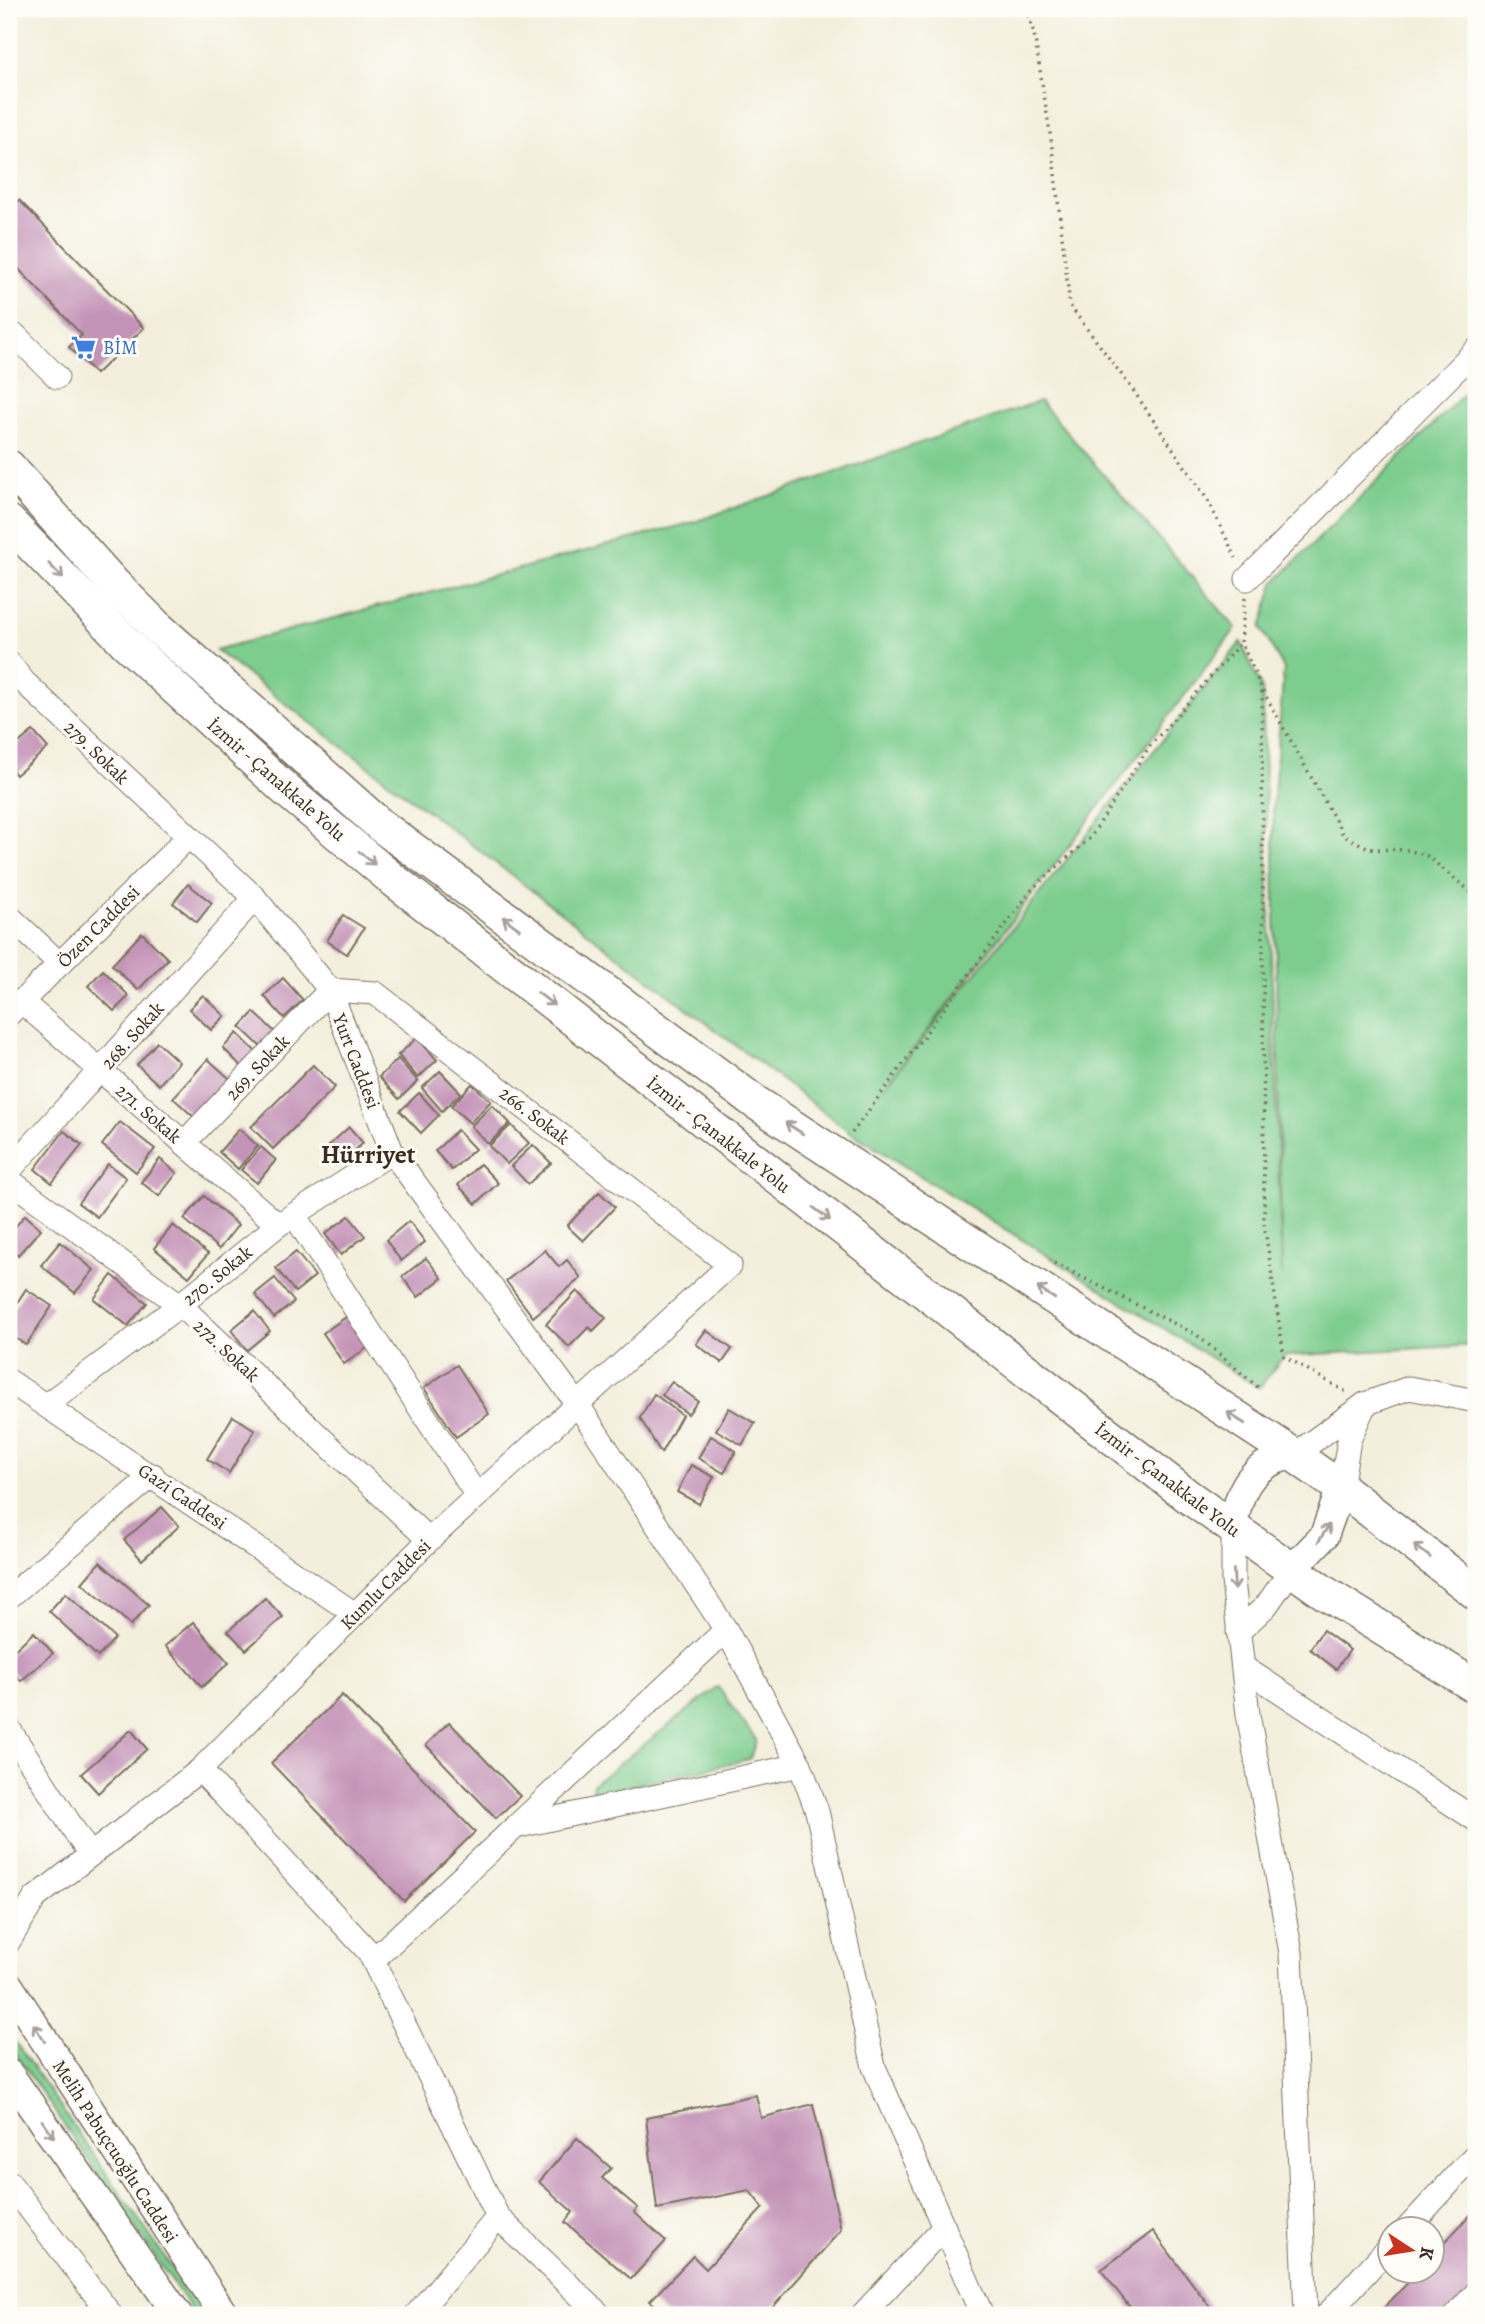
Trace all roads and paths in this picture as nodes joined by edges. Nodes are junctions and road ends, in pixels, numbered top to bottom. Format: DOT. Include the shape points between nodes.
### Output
graph roads {
  1 [pos="1026,9"];
  2 [pos="11,336"];
  3 [pos="1476,350"];
  4 [pos="57,377"];
  5 [pos="9,467"];
  6 [pos="9,522"];
  7 [pos="1247,579"];
  8 [pos="1241,642"];
  9 [pos="9,663"];
  10 [pos="16,689"];
  11 [pos="1262,689"];
  12 [pos="187,838"];
  13 [pos="1476,896"];
  14 [pos="255,898"];
  15 [pos="9,916"];
  16 [pos="60,964"];
  17 [pos="330,990"];
  18 [pos="15,1008"];
  19 [pos="100,1070"];
  20 [pos="860,1140"];
  21 [pos="184,1143"];
  22 [pos="392,1152"];
  23 [pos="9,1171"];
  24 [pos="9,1180"];
  25 [pos="286,1220"];
  26 [pos="1051,1262"];
  27 [pos="730,1265"];
  28 [pos="180,1305"];
  29 [pos="9,1381"];
  30 [pos="1259,1388"];
  31 [pos="1476,1401"];
  32 [pos="1365,1404"];
  33 [pos="46,1405"];
  34 [pos="578,1405"];
  35 [pos="1294,1455"];
  36 [pos="153,1475"];
  37 [pos="1341,1488"];
  38 [pos="477,1496"];
  39 [pos="1233,1529"];
  40 [pos="429,1540"];
  41 [pos="1292,1569"];
  42 [pos="1476,1593"];
  43 [pos="9,1597"];
  44 [pos="355,1614"];
  45 [pos="726,1630"];
  46 [pos="1238,1632"];
  47 [pos="1242,1667"];
  48 [pos="1476,1687"];
  49 [pos="9,1729"];
  50 [pos="800,1765"];
  51 [pos="200,1770"];
  52 [pos="1476,1820"];
  53 [pos="519,1826"];
  54 [pos="90,1855"];
  55 [pos="35,1898"];
  56 [pos="9,1906"];
  57 [pos="9,1941"];
  58 [pos="373,1960"];
  59 [pos="9,1986"];
  60 [pos="9,2074"];
  61 [pos="1476,2154"];
  62 [pos="9,2182"];
  63 [pos="1419,2216"];
  64 [pos="498,2217"];
  65 [pos="944,2227"];
  66 [pos="1376,2262"];
  67 [pos="1476,2293"];
  68 [pos="111,2315"];
  69 [pos="178,2315"];
  70 [pos="224,2315"];
  71 [pos="416,2315"];
  72 [pos="600,2315"];
  73 [pos="862,2315"];
  74 [pos="982,2315"];
  75 [pos="1306,2315"];
  76 [pos="1327,2315"];
  77 [pos="1456,2315"];
  1 -- 7 [label="path" via="1051,139 1070,306 1207,499"];
  2 -- 4 [label="street"];
  3 -- 7 [label="street"];
  35 -- 5 [label="highway, İzmir - Çanakkale Yolu, one-way" via="755,1102 380,825 155,625"];
  6 -- 39 [label="highway, İzmir - Çanakkale Yolu, one-way" via="126,643 287,791 391,878"];
  7 -- 8 [label="path"];
  8 -- 11 [label="path"];
  8 -- 20 [label="path" via="1149,747 1090,838 1033,888 850,1132"];
  9 -- 10 [label="street, 279. Sokak"];
  10 -- 12 [label="street, 279. Sokak"];
  11 -- 13 [label="path" via="1344,836 1371,849 1408,850 1427,856"];
  11 -- 32 [label="path" via="1264,1223 1284,1356"];
  12 -- 14 [label="street, Yurt Caddesi"];
  12 -- 16 [label="street, Özen Caddesi"];
  14 -- 17 [label="street, Yurt Caddesi"];
  14 -- 19 [label="street, 268. Sokak"];
  15 -- 16 [label="street"];
  16 -- 18 [label="street, Özen Caddesi"];
  17 -- 21 [label="street, 269. Sokak"];
  17 -- 22 [label="street, Yurt Caddesi"];
  17 -- 27 [label="street, 266. Sokak" via="375,993"];
  18 -- 19 [label="street, 271. Sokak"];
  19 -- 21 [label="street, 271. Sokak"];
  19 -- 23 [label="street, 268. Sokak"];
  21 -- 25 [label="street, 271. Sokak"];
  22 -- 25 [label="street, 270. Sokak"];
  22 -- 34 [label="street, Yurt Caddesi"];
  24 -- 28 [label="street, 272. Sokak"];
  25 -- 28 [label="street, 270. Sokak"];
  25 -- 38 [label="street, 271. Sokak"];
  26 -- 30 [label="path" via="1197,1335"];
  27 -- 34 [label="street, Kumlu Caddesi"];
  28 -- 33 [label="street, 270. Sokak"];
  28 -- 40 [label="street, 272. Sokak"];
  29 -- 33 [label="street, Gazi Caddesi"];
  31 -- 32 [label="street" via="1409,1388"];
  32 -- 35 [label="street"];
  32 -- 37 [label="street" via="1349,1440"];
  33 -- 36 [label="street, Gazi Caddesi"];
  34 -- 38 [label="street, Kumlu Caddesi"];
  34 -- 45 [label="street, Yurt Caddesi"];
  35 -- 37 [label="highway, İzmir - Çanakkale Yolu"];
  35 -- 39 [label="main road" via="1271,1461 1249,1476"];
  36 -- 43 [label="street"];
  36 -- 44 [label="street, Gazi Caddesi"];
  41 -- 37 [label="main road, one-way" via="1324,1536"];
  42 -- 37 [label="highway, İzmir - Çanakkale Yolu, one-way"];
  38 -- 40 [label="street, Kumlu Caddesi"];
  39 -- 41 [label="highway, İzmir - Çanakkale Yolu"];
  39 -- 46 [label="street, one-way"];
  40 -- 44 [label="street, Kumlu Caddesi"];
  41 -- 46 [label="street" via="1266,1606"];
  41 -- 48 [label="highway, İzmir - Çanakkale Yolu"];
  44 -- 51 [label="street, Kumlu Caddesi"];
  45 -- 50 [label="street, Yurt Caddesi"];
  45 -- 53 [label="street"];
  46 -- 47 [label="street"];
  47 -- 52 [label="street"];
  47 -- 75 [label="street" via="1290,1953"];
  49 -- 54 [label="street"];
  50 -- 53 [label="street"];
  50 -- 65 [label="street, Yurt Caddesi" via="817,1811 874,2067"];
  51 -- 54 [label="street, Kumlu Caddesi"];
  51 -- 58 [label="street"];
  53 -- 58 [label="street"];
  54 -- 55 [label="street, Kumlu Caddesi"];
  55 -- 56 [label="street"];
  55 -- 57 [label="street"];
  58 -- 64 [label="street"];
  70 -- 59 [label="main road, Melih Pabuçcuoğlu Caddesi, one-way"];
  60 -- 69 [label="main road, Melih Pabuçcuoğlu Caddesi, one-way"];
  61 -- 63 [label="street"];
  62 -- 68 [label="street"];
  64 -- 71 [label="street"];
  64 -- 72 [label="street"];
  65 -- 73 [label="street"];
  65 -- 74 [label="street, Yurt Caddesi"];
  66 -- 76 [label="street"];
  67 -- 77 [label="street"];
}
